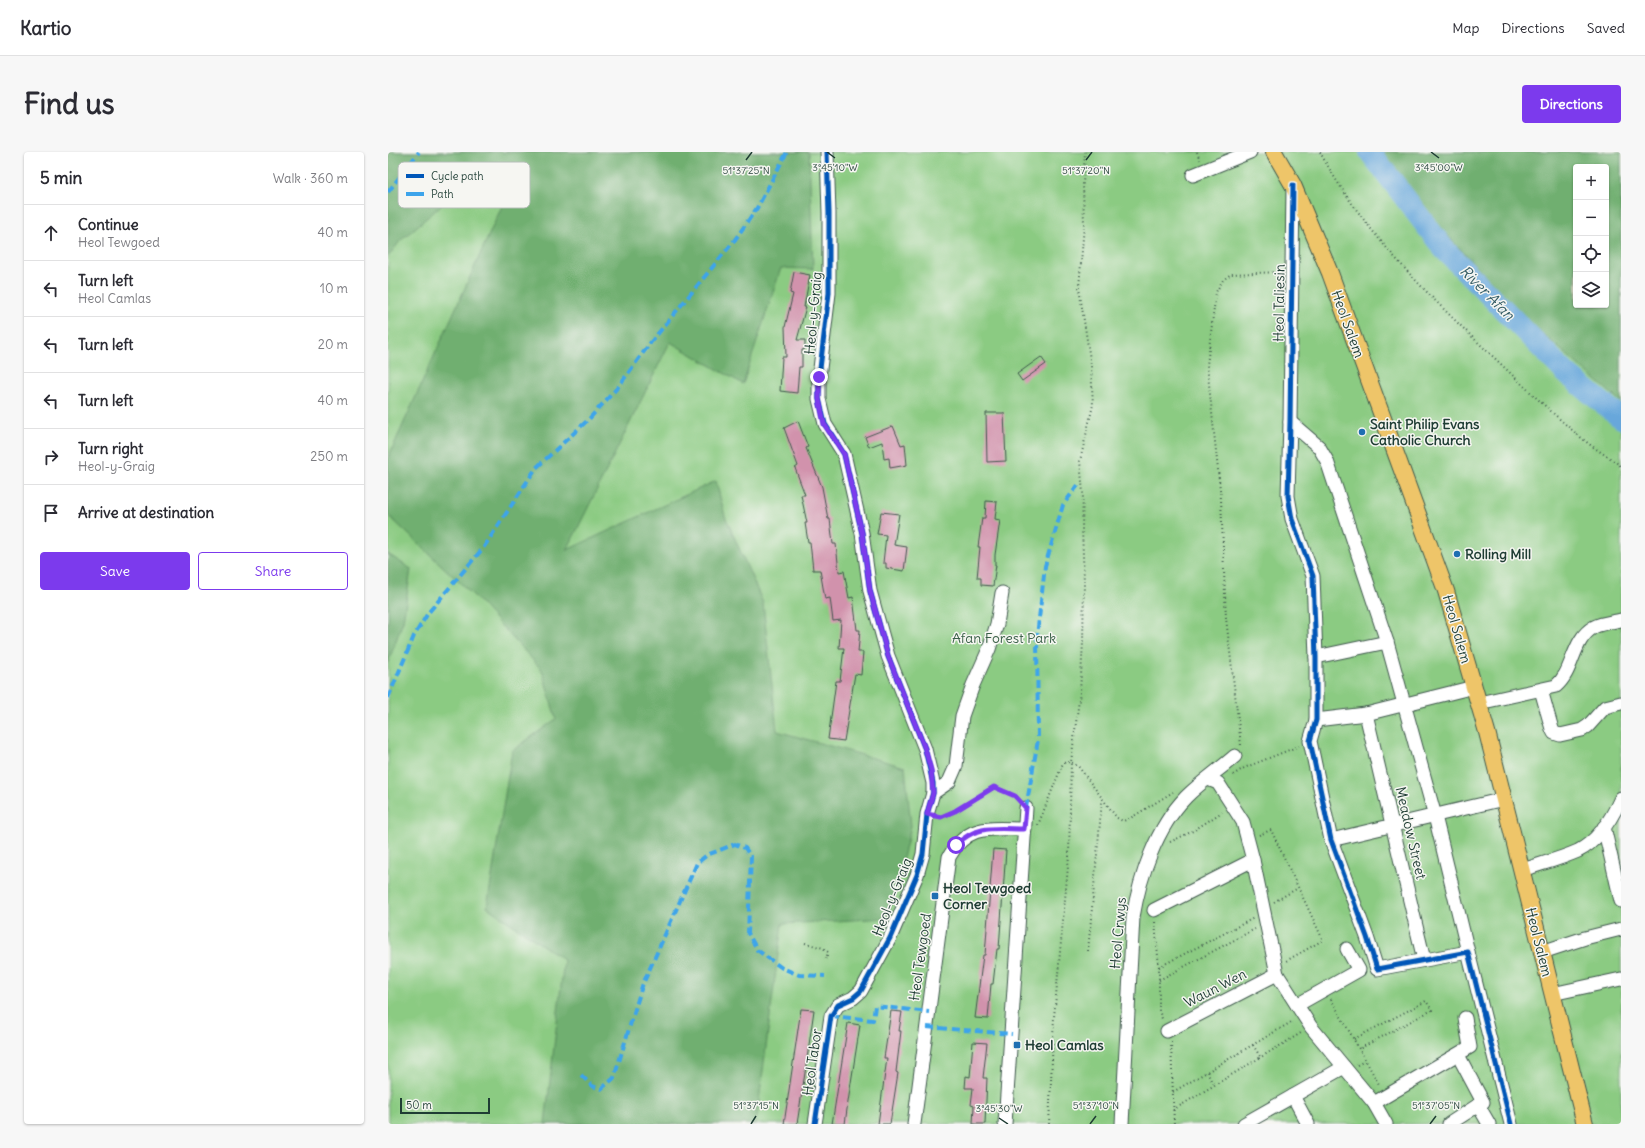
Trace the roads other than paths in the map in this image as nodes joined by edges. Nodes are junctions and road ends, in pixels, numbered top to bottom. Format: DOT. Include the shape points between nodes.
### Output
graph roads {
  1 [pos="827,152"];
  2 [pos="1250,152"];
  3 [pos="1274,152"];
  4 [pos="1193,175"];
  5 [pos="1294,185"];
  6 [pos="1290,422"];
  7 [pos="1002,593"];
  8 [pos="1621,620"];
  9 [pos="1387,642"];
  10 [pos="1316,657"];
  11 [pos="1474,687"];
  12 [pos="1541,690"];
  13 [pos="1479,703"];
  14 [pos="1621,703"];
  15 [pos="1405,704"];
  16 [pos="1366,714"];
  17 [pos="1316,720"];
  18 [pos="1240,754"];
  19 [pos="1213,781"];
  20 [pos="933,793"];
  21 [pos="1621,798"];
  22 [pos="1504,799"];
  23 [pos="1026,808"];
  24 [pos="1435,816"];
  25 [pos="1392,826"];
  26 [pos="1604,827"];
  27 [pos="1024,829"];
  28 [pos="1332,840"];
  29 [pos="1253,860"];
  30 [pos="1522,870"];
  31 [pos="1621,901"];
  32 [pos="1154,910"];
  33 [pos="1621,929"];
  34 [pos="1347,949"];
  35 [pos="1468,952"];
  36 [pos="1542,952"];
  37 [pos="1424,960"];
  38 [pos="1277,970"];
  39 [pos="1621,979"];
  40 [pos="1552,994"];
  41 [pos="838,1005"];
  42 [pos="1300,1010"];
  43 [pos="1465,1018"];
  44 [pos="1167,1031"];
  45 [pos="1458,1054"];
  46 [pos="1344,1067"];
  47 [pos="1293,1096"];
  48 [pos="1374,1103"];
  49 [pos="1478,1105"];
  50 [pos="815,1124"];
  51 [pos="914,1124"];
  52 [pos="1005,1124"];
  53 [pos="1122,1124"];
  54 [pos="1244,1124"];
  55 [pos="1308,1124"];
  56 [pos="1386,1124"];
  57 [pos="1449,1124"];
  58 [pos="1489,1124"];
  59 [pos="1510,1124"];
  60 [pos="1585,1124"];
  1 -- 20 [label="street, Heol-y-Graig" via="829,293 819,377 819,399 824,424 844,454 862,533 870,591 888,656 925,749 931,770"];
  2 -- 4 [label="street"];
  3 -- 5 [label="main road, Heol Salem"];
  5 -- 6 [label="street, Heol Taliesin"];
  5 -- 11 [label="main road, Heol Salem" via="1330,273 1446,591"];
  6 -- 9 [label="street" via="1319,447 1327,461"];
  6 -- 10 [label="street, Heol Taliesin" via="1288,496 1292,519 1313,576"];
  7 -- 20 [label="street" via="989,649 962,716 956,766 949,782"];
  8 -- 12 [label="street" via="1595,627 1587,633 1581,640 1563,680 1556,686"];
  9 -- 10 [label="street"];
  9 -- 15 [label="street"];
  10 -- 17 [label="street, Heol Taliesin"];
  11 -- 13 [label="main road, Heol Salem"];
  11 -- 15 [label="street"];
  12 -- 13 [label="street"];
  12 -- 14 [label="street" via="1552,729 1560,735 1582,730 1605,707"];
  13 -- 22 [label="main road, Heol Salem"];
  15 -- 16 [label="street"];
  15 -- 24 [label="street"];
  16 -- 17 [label="street"];
  16 -- 25 [label="street, Meadow Street"];
  17 -- 28 [label="street, Heol Taliesin" via="1310,741"];
  18 -- 19 [label="street, Heol Crwys"];
  19 -- 29 [label="street" via="1243,822"];
  19 -- 53 [label="street, Heol Crwys" via="1199,784 1169,820 1153,850 1138,891 1133,917"];
  20 -- 41 [label="street, Heol-y-Graig" via="917,875 890,938 861,991"];
  21 -- 26 [label="street"];
  22 -- 24 [label="street"];
  22 -- 30 [label="main road, Heol Salem"];
  23 -- 27 [label="street"];
  24 -- 25 [label="street"];
  24 -- 35 [label="street"];
  25 -- 28 [label="street"];
  25 -- 37 [label="street, Meadow Street"];
  26 -- 30 [label="street" via="1579,850"];
  26 -- 31 [label="street"];
  27 -- 51 [label="street, Heol Tewgoed" via="978,831 965,836 949,857"];
  27 -- 52 [label="street"];
  28 -- 37 [label="street" via="1377,969"];
  29 -- 32 [label="street"];
  29 -- 38 [label="street"];
  30 -- 36 [label="main road, Heol Salem"];
  33 -- 36 [label="street"];
  34 -- 42 [label="street" via="1359,970 1326,989"];
  35 -- 37 [label="street"];
  35 -- 59 [label="street"];
  36 -- 40 [label="main road, Heol Salem"];
  38 -- 42 [label="street"];
  38 -- 44 [label="street, Waun Wen"];
  39 -- 40 [label="street"];
  40 -- 60 [label="main road, Heol Salem"];
  41 -- 50 [label="street, Heol Tabor" via="831,1016"];
  42 -- 46 [label="street"];
  43 -- 45 [label="street" via="1470,1047"];
  45 -- 48 [label="street"];
  45 -- 49 [label="street" via="1482,1102"];
  46 -- 47 [label="street"];
  46 -- 48 [label="street"];
  47 -- 54 [label="street"];
  47 -- 55 [label="street"];
  48 -- 56 [label="street"];
  49 -- 57 [label="street"];
  49 -- 58 [label="street"];
}
